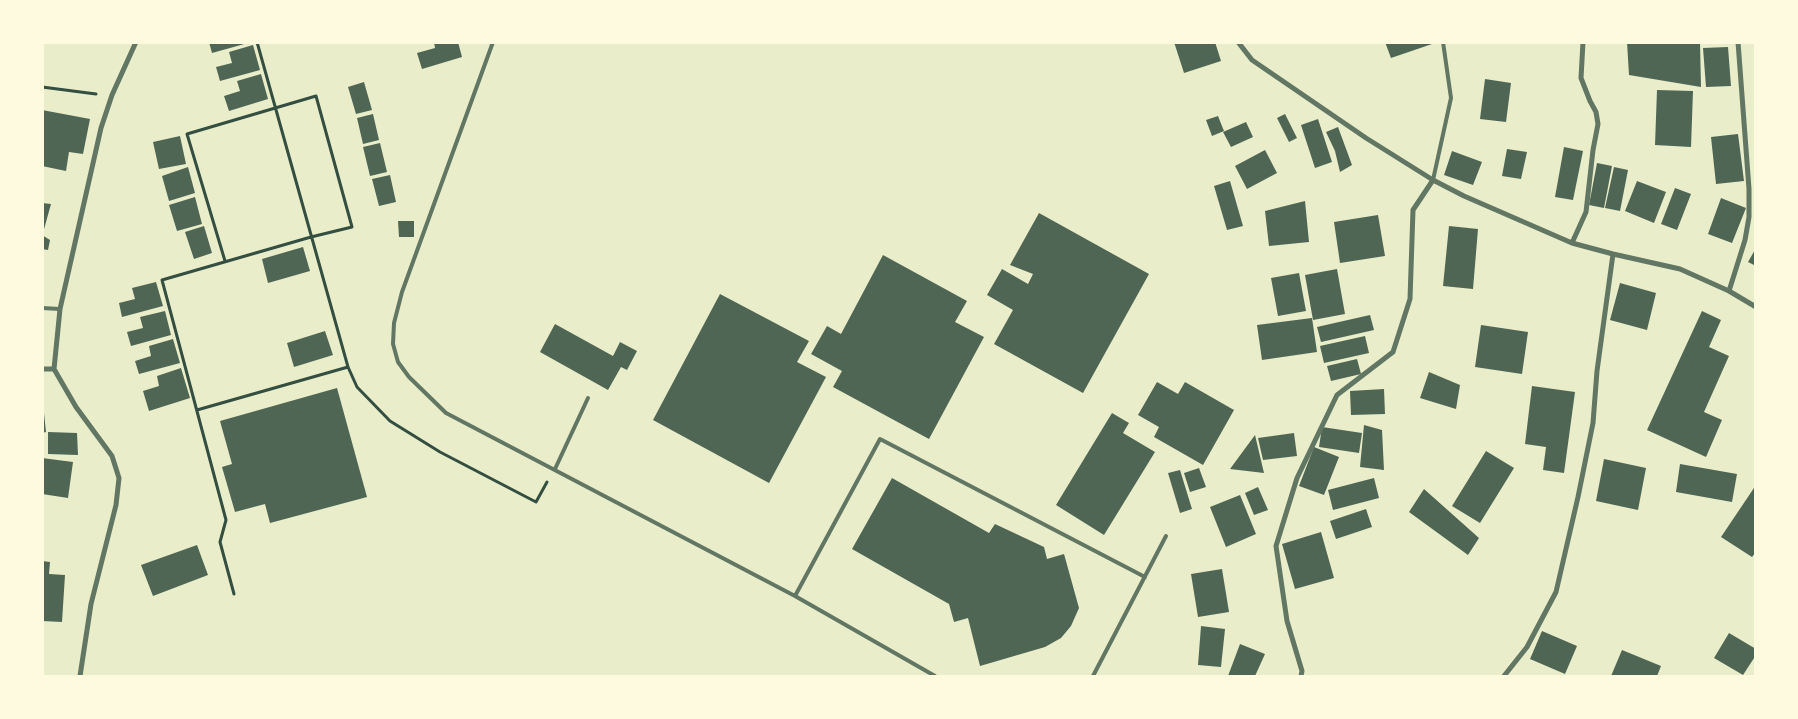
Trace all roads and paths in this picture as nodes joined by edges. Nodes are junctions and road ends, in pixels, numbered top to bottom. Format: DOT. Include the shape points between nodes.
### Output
graph roads {
  1 [pos="136,42"];
  2 [pos="257,42"];
  3 [pos="493,42"];
  4 [pos="1238,42"];
  5 [pos="1443,42"];
  6 [pos="1583,42"];
  7 [pos="1738,42"];
  8 [pos="42,87"];
  9 [pos="112,96"];
  10 [pos="276,109"];
  11 [pos="1433,180"];
  12 [pos="1749,189"];
  13 [pos="1756,190"];
  14 [pos="311,237"];
  15 [pos="1572,243"];
  16 [pos="1613,254"];
  17 [pos="225,261"];
  18 [pos="1729,291"];
  19 [pos="1756,307"];
  20 [pos="42,308"];
  21 [pos="60,308"];
  22 [pos="348,367"];
  23 [pos="42,369"];
  24 [pos="54,369"];
  25 [pos="588,398"];
  26 [pos="197,410"];
  27 [pos="555,469"];
  28 [pos="1166,536"];
  29 [pos="1145,578"];
  30 [pos="234,594"];
  31 [pos="795,596"];
  32 [pos="80,676"];
  33 [pos="935,676"];
  34 [pos="1093,676"];
  35 [pos="1301,676"];
  36 [pos="1504,676"];
  1 -- 9 [label="street"];
  2 -- 10 [label="path"];
  3 -- 27 [label="lane" via="402,292 394,323 393,344 398,362 409,378 446,413"];
  4 -- 11 [label="street" via="1252,60"];
  5 -- 11 [label="lane" via="1451,98"];
  6 -- 15 [label="street" via="1581,78 1598,124 1586,212"];
  7 -- 12 [label="street"];
  8 -- 9 [label="path"];
  9 -- 21 [label="street" via="101,128"];
  10 -- 14 [label="path"];
  10 -- 14 [label="path" via="316,96 352,227"];
  10 -- 17 [label="path" via="188,134"];
  11 -- 15 [label="street"];
  11 -- 35 [label="street" via="1414,210 1410,299 1393,352 1337,395 1297,478 1276,546 1286,621"];
  12 -- 13 [label="street"];
  12 -- 18 [label="street" via="1745,240"];
  14 -- 17 [label="path"];
  14 -- 22 [label="path"];
  15 -- 16 [label="street"];
  16 -- 18 [label="street" via="1680,269"];
  16 -- 36 [label="street" via="1593,423 1556,592 1527,647"];
  17 -- 26 [label="path" via="162,280"];
  18 -- 19 [label="street"];
  20 -- 21 [label="lane"];
  21 -- 24 [label="street"];
  22 -- 26 [label="path"];
  22 -- 27 [label="path" via="357,387 390,421 440,452 536,502"];
  23 -- 24 [label="street"];
  24 -- 32 [label="street" via="76,407 112,456 120,478 91,604"];
  25 -- 27 [label="lane"];
  26 -- 30 [label="path" via="226,520 220,542"];
  27 -- 31 [label="lane"];
  28 -- 29 [label="lane"];
  29 -- 31 [label="lane" via="880,439"];
  29 -- 34 [label="lane"];
  31 -- 33 [label="lane"];
}
